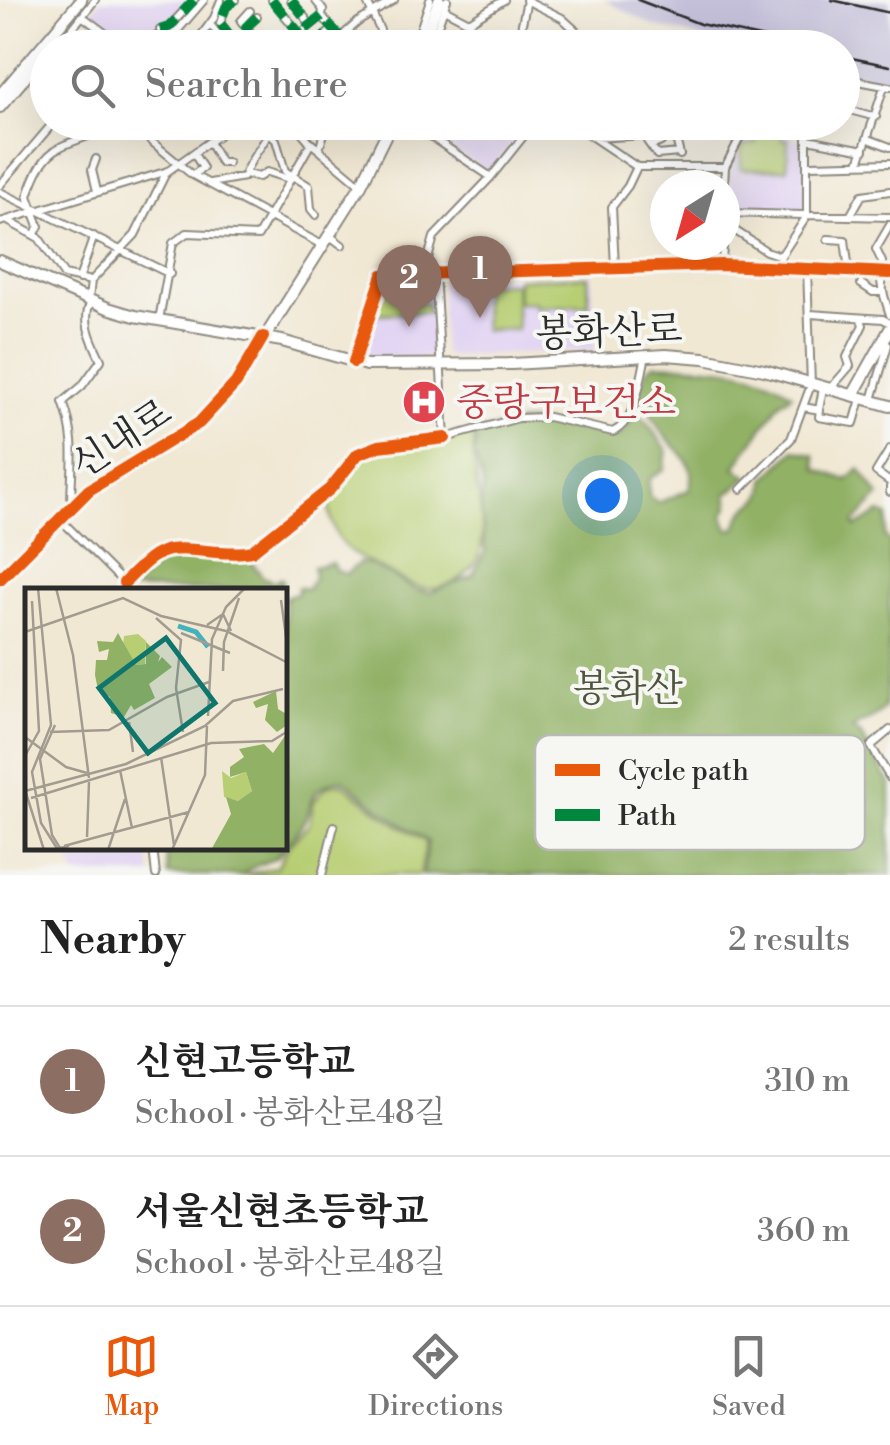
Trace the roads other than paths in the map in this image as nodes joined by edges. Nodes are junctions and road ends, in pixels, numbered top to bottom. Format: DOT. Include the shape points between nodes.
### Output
graph roads {
  1 [pos="78,0"];
  2 [pos="92,0"];
  3 [pos="194,0"];
  4 [pos="204,0"];
  5 [pos="222,0"];
  6 [pos="235,0"];
  7 [pos="272,0"];
  8 [pos="291,0"];
  9 [pos="315,0"];
  10 [pos="366,0"];
  11 [pos="394,0"];
  12 [pos="418,0"];
  13 [pos="430,0"];
  14 [pos="504,0"];
  15 [pos="526,0"];
  16 [pos="444,3"];
  17 [pos="373,11"];
  18 [pos="426,13"];
  19 [pos="254,14"];
  20 [pos="82,16"];
  21 [pos="322,16"];
  22 [pos="210,24"];
  23 [pos="311,25"];
  24 [pos="333,29"];
  25 [pos="59,30"];
  26 [pos="64,30"];
  27 [pos="67,30"];
  28 [pos="101,30"];
  29 [pos="160,30"];
  30 [pos="176,30"];
  31 [pos="206,30"];
  32 [pos="214,30"];
  33 [pos="226,30"];
  34 [pos="248,30"];
  35 [pos="297,30"];
  36 [pos="305,30"];
  37 [pos="349,30"];
  38 [pos="380,30"];
  39 [pos="422,30"];
  40 [pos="428,30"];
  41 [pos="436,30"];
  42 [pos="521,30"];
  43 [pos="575,30"];
  44 [pos="30,66"];
  45 [pos="30,72"];
  46 [pos="860,81"];
  47 [pos="887,87"];
  48 [pos="0,95"];
  49 [pos="0,107"];
  50 [pos="860,113"];
  51 [pos="876,117"];
  52 [pos="869,139"];
  53 [pos="41,140"];
  54 [pos="72,140"];
  55 [pos="149,140"];
  56 [pos="214,140"];
  57 [pos="266,140"];
  58 [pos="276,140"];
  59 [pos="308,140"];
  60 [pos="322,140"];
  61 [pos="383,140"];
  62 [pos="437,140"];
  63 [pos="521,140"];
  64 [pos="596,140"];
  65 [pos="647,140"];
  66 [pos="661,140"];
  67 [pos="676,140"];
  68 [pos="738,140"];
  69 [pos="808,140"];
  70 [pos="813,140"];
  71 [pos="310,143"];
  72 [pos="210,144"];
  73 [pos="650,146"];
  74 [pos="890,147"];
  75 [pos="864,150"];
  76 [pos="319,151"];
  77 [pos="679,153"];
  78 [pos="194,154"];
  79 [pos="96,159"];
  80 [pos="228,163"];
  81 [pos="858,163"];
  82 [pos="890,163"];
  83 [pos="179,165"];
  84 [pos="682,165"];
  85 [pos="809,165"];
  86 [pos="724,166"];
  87 [pos="637,167"];
  88 [pos="724,170"];
  89 [pos="168,171"];
  90 [pos="246,174"];
  91 [pos="193,175"];
  92 [pos="290,177"];
  93 [pos="491,177"];
  94 [pos="208,183"];
  95 [pos="361,185"];
  96 [pos="0,188"];
  97 [pos="97,191"];
  98 [pos="890,191"];
  99 [pos="34,210"];
  100 [pos="740,214"];
  101 [pos="316,215"];
  102 [pos="268,216"];
  103 [pos="808,216"];
  104 [pos="850,217"];
  105 [pos="3,221"];
  106 [pos="890,221"];
  107 [pos="35,234"];
  108 [pos="740,234"];
  109 [pos="94,236"];
  110 [pos="828,239"];
  111 [pos="325,240"];
  112 [pos="342,245"];
  113 [pos="124,250"];
  114 [pos="781,256"];
  115 [pos="722,260"];
  116 [pos="0,261"];
  117 [pos="722,265"];
  118 [pos="774,266"];
  119 [pos="615,268"];
  120 [pos="807,268"];
  121 [pos="848,270"];
  122 [pos="424,273"];
  123 [pos="435,273"];
  124 [pos="879,273"];
  125 [pos="170,274"];
  126 [pos="890,274"];
  127 [pos="79,279"];
  128 [pos="91,280"];
  129 [pos="861,284"];
  130 [pos="881,292"];
  131 [pos="90,300"];
  132 [pos="810,314"];
  133 [pos="890,316"];
  134 [pos="861,320"];
  135 [pos="158,321"];
  136 [pos="890,326"];
  137 [pos="263,337"];
  138 [pos="887,344"];
  139 [pos="646,356"];
  140 [pos="354,362"];
  141 [pos="442,365"];
  142 [pos="821,387"];
  143 [pos="862,398"];
  144 [pos="890,406"];
  145 [pos="803,407"];
  146 [pos="819,413"];
  147 [pos="444,438"];
  148 [pos="890,449"];
  149 [pos="890,487"];
  150 [pos="740,488"];
  151 [pos="71,508"];
  152 [pos="60,519"];
  153 [pos="0,579"];
  154 [pos="124,586"];
  155 [pos="890,730"];
  156 [pos="890,778"];
  157 [pos="334,826"];
  158 [pos="153,850"];
  159 [pos="156,875"];
  160 [pos="322,875"];
  1 -- 25 [label="main road"];
  2 -- 20 [label="street"];
  2 -- 26 [label="main road"];
  3 -- 29 [label="street"];
  4 -- 30 [label="street"];
  5 -- 22 [label="street"];
  6 -- 33 [label="street" via="220,23"];
  7 -- 35 [label="street"];
  8 -- 23 [label="street"];
  9 -- 21 [label="street"];
  10 -- 17 [label="street"];
  11 -- 17 [label="street"];
  12 -- 18 [label="street"];
  13 -- 18 [label="street"];
  14 -- 16 [label="street" via="471,22"];
  15 -- 42 [label="street"];
  15 -- 43 [label="street"];
  16 -- 40 [label="main road"];
  16 -- 41 [label="street"];
  17 -- 37 [label="street"];
  17 -- 38 [label="street"];
  18 -- 39 [label="street"];
  19 -- 34 [label="street"];
  20 -- 27 [label="street"];
  20 -- 28 [label="street"];
  21 -- 23 [label="street"];
  21 -- 24 [label="street"];
  22 -- 31 [label="street"];
  22 -- 32 [label="street"];
  23 -- 36 [label="street"];
  44 -- 48 [label="main road"];
  45 -- 49 [label="main road"];
  46 -- 47 [label="street"];
  47 -- 51 [label="street"];
  50 -- 51 [label="street"];
  51 -- 52 [label="street"];
  52 -- 74 [label="street"];
  52 -- 75 [label="street"];
  53 -- 96 [label="street"];
  54 -- 99 [label="street" via="40,162 28,196"];
  55 -- 83 [label="street"];
  56 -- 72 [label="street"];
  57 -- 90 [label="street"];
  58 -- 92 [label="street"];
  59 -- 71 [label="street"];
  60 -- 76 [label="street"];
  61 -- 95 [label="main road, 신내로"];
  62 -- 93 [label="street"];
  63 -- 93 [label="street"];
  64 -- 87 [label="street"];
  65 -- 73 [label="street"];
  66 -- 73 [label="street"];
  67 -- 77 [label="street"];
  68 -- 86 [label="street"];
  69 -- 85 [label="street"];
  70 -- 75 [label="street"];
  71 -- 76 [label="street"];
  71 -- 92 [label="street"];
  72 -- 78 [label="street"];
  72 -- 80 [label="street" via="221,163"];
  73 -- 77 [label="street" via="657,155"];
  75 -- 81 [label="street"];
  76 -- 95 [label="street"];
  77 -- 84 [label="street"];
  78 -- 83 [label="street"];
  78 -- 91 [label="street" via="203,168"];
  79 -- 97 [label="street"];
  81 -- 82 [label="street"];
  81 -- 85 [label="street"];
  83 -- 89 [label="street"];
  83 -- 91 [label="street"];
  84 -- 86 [label="street"];
  84 -- 87 [label="street"];
  85 -- 103 [label="street"];
  86 -- 88 [label="street"];
  87 -- 119 [label="street" via="612,207"];
  89 -- 97 [label="street"];
  89 -- 113 [label="street"];
  90 -- 92 [label="street"];
  90 -- 94 [label="street"];
  91 -- 94 [label="street"];
  92 -- 101 [label="street" via="310,187"];
  92 -- 102 [label="street"];
  93 -- 122 [label="street" via="434,237"];
  94 -- 102 [label="street"];
  95 -- 111 [label="main road, 신내로"];
  96 -- 99 [label="street"];
  97 -- 99 [label="street"];
  98 -- 104 [label="street" via="862,195"];
  99 -- 105 [label="street"];
  99 -- 107 [label="street"];
  99 -- 109 [label="street"];
  100 -- 103 [label="street"];
  102 -- 111 [label="street"];
  102 -- 125 [label="street" via="253,238 180,237 172,244"];
  103 -- 104 [label="street"];
  103 -- 114 [label="street"];
  104 -- 106 [label="street"];
  105 -- 107 [label="street"];
  106 -- 124 [label="street" via="876,248"];
  107 -- 127 [label="street" via="64,274"];
  108 -- 114 [label="street"];
  109 -- 113 [label="street"];
  109 -- 127 [label="street"];
  110 -- 121 [label="street" via="845,240"];
  111 -- 112 [label="street"];
  111 -- 137 [label="main road, 신내로"];
  113 -- 125 [label="street"];
  113 -- 128 [label="street"];
  114 -- 118 [label="street"];
  115 -- 117 [label="street"];
  116 -- 131 [label="main road, 봉화산로"];
  117 -- 118 [label="street"];
  117 -- 119 [label="street"];
  118 -- 120 [label="street"];
  119 -- 123 [label="street"];
  120 -- 121 [label="street"];
  120 -- 132 [label="street"];
  121 -- 124 [label="street"];
  122 -- 123 [label="street"];
  122 -- 140 [label="street" via="382,275"];
  123 -- 141 [label="street"];
  124 -- 126 [label="street"];
  124 -- 130 [label="street"];
  125 -- 135 [label="street"];
  127 -- 128 [label="street"];
  128 -- 131 [label="street"];
  129 -- 130 [label="street"];
  130 -- 133 [label="street"];
  131 -- 135 [label="main road, 봉화산로"];
  131 -- 151 [label="street" via="88,329 101,360 63,402 75,453"];
  132 -- 134 [label="street"];
  132 -- 142 [label="street"];
  134 -- 136 [label="street" via="883,319"];
  134 -- 142 [label="street" via="850,366"];
  135 -- 137 [label="main road, 봉화산로"];
  136 -- 138 [label="main road"];
  137 -- 140 [label="main road, 봉화산로"];
  137 -- 151 [label="main road, 신내로" via="236,383 199,423 117,470"];
  138 -- 143 [label="main road"];
  138 -- 143 [label="street"];
  139 -- 141 [label="main road, 봉화산로"];
  139 -- 142 [label="main road, 봉화산로" via="704,358"];
  139 -- 147 [label="street" via="629,416 613,432 548,417 518,418"];
  140 -- 141 [label="main road, 봉화산로" via="383,368"];
  141 -- 147 [label="street"];
  142 -- 143 [label="main road, 봉화산로"];
  142 -- 145 [label="street"];
  142 -- 146 [label="street"];
  143 -- 144 [label="main road, 봉화산로"];
  143 -- 146 [label="street" via="854,423"];
  145 -- 146 [label="street"];
  145 -- 150 [label="street" via="792,439"];
  147 -- 154 [label="street" via="358,454 330,489 252,551 165,551"];
  148 -- 149 [label="street" via="876,471"];
  151 -- 152 [label="main road, 신내로"];
  152 -- 153 [label="main road, 신내로"];
  152 -- 154 [label="street"];
  155 -- 156 [label="street" via="871,746"];
  157 -- 160 [label="street"];
  158 -- 159 [label="street"];
}
